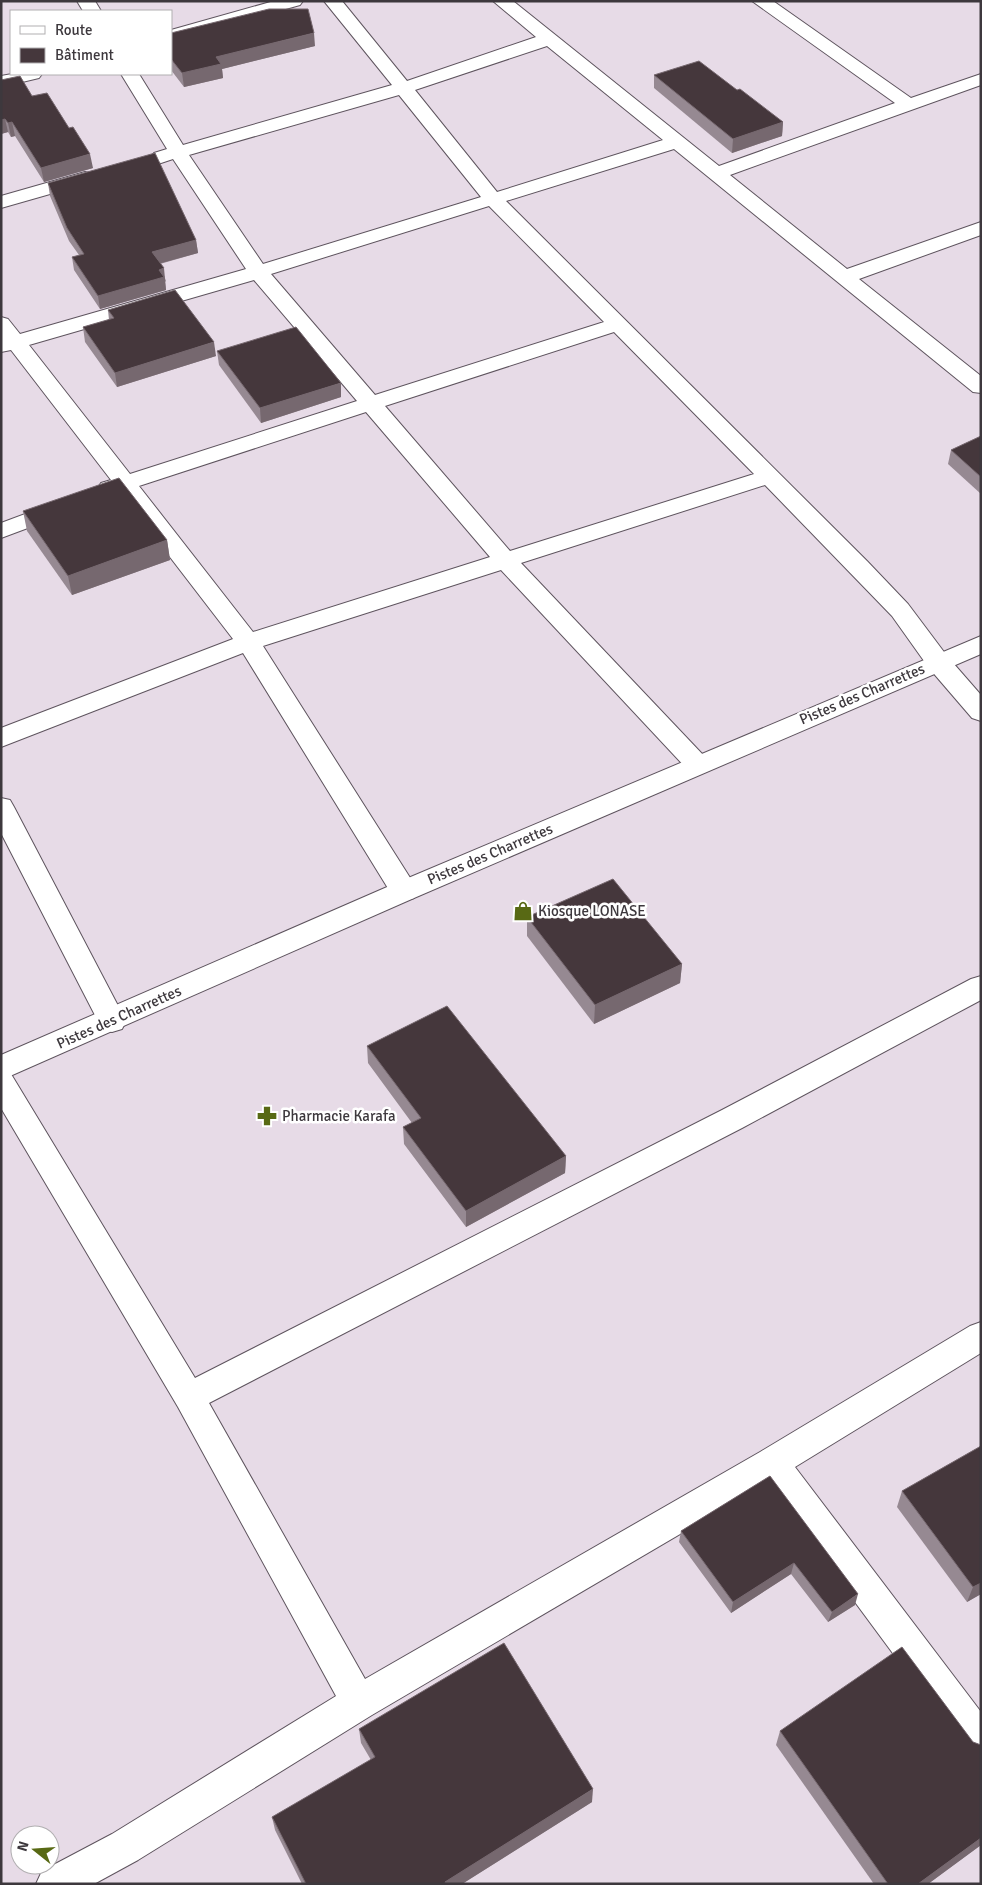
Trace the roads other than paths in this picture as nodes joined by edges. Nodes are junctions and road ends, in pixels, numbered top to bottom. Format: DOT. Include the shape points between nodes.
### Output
graph roads {
  1 [pos="294,1"];
  2 [pos="333,1"];
  3 [pos="502,1"];
  4 [pos="762,1"];
  5 [pos="172,36"];
  6 [pos="549,39"];
  7 [pos="29,75"];
  8 [pos="131,75"];
  9 [pos="981,80"];
  10 [pos="1,82"];
  11 [pos="403,88"];
  12 [pos="910,105"];
  13 [pos="677,142"];
  14 [pos="178,152"];
  15 [pos="140,163"];
  16 [pos="103,173"];
  17 [pos="715,174"];
  18 [pos="493,199"];
  19 [pos="1,202"];
  20 [pos="981,228"];
  21 [pos="258,272"];
  22 [pos="844,277"];
  23 [pos="618,324"];
  24 [pos="6,337"];
  25 [pos="981,387"];
  26 [pos="371,405"];
  27 [pos="771,476"];
  28 [pos="124,482"];
  29 [pos="1,531"];
  30 [pos="504,559"];
  31 [pos="248,642"];
  32 [pos="981,644"];
  33 [pos="938,662"];
  34 [pos="981,712"];
  35 [pos="1,738"];
  36 [pos="697,764"];
  37 [pos="1,807"];
  38 [pos="404,891"];
  39 [pos="981,987"];
  40 [pos="112,1020"];
  41 [pos="1,1068"];
  42 [pos="1,1082"];
  43 [pos="981,1336"];
  44 [pos="189,1397"];
  45 [pos="772,1463"];
  46 [pos="359,1702"];
  47 [pos="981,1742"];
  48 [pos="55,1884"];
  1 -- 5 [label="street"];
  2 -- 11 [label="street"];
  3 -- 6 [label="street"];
  4 -- 12 [label="street"];
  6 -- 11 [label="street"];
  6 -- 13 [label="street"];
  7 -- 10 [label="street"];
  8 -- 14 [label="street"];
  9 -- 12 [label="street"];
  11 -- 14 [label="street"];
  11 -- 18 [label="street"];
  12 -- 17 [label="street"];
  13 -- 17 [label="street"];
  13 -- 18 [label="street"];
  14 -- 15 [label="street"];
  14 -- 21 [label="street"];
  16 -- 19 [label="street"];
  17 -- 22 [label="street"];
  18 -- 21 [label="street"];
  18 -- 23 [label="street"];
  20 -- 22 [label="street"];
  21 -- 24 [label="street"];
  21 -- 26 [label="street"];
  22 -- 25 [label="street"];
  23 -- 26 [label="street"];
  23 -- 27 [label="street"];
  24 -- 28 [label="street"];
  26 -- 28 [label="street"];
  26 -- 30 [label="street"];
  27 -- 30 [label="street"];
  27 -- 33 [label="street" via="900,610"];
  28 -- 29 [label="street"];
  28 -- 31 [label="street"];
  30 -- 31 [label="street"];
  30 -- 36 [label="street"];
  31 -- 35 [label="street"];
  31 -- 38 [label="street"];
  32 -- 33 [label="street, Pistes des Charrettes"];
  33 -- 34 [label="street"];
  33 -- 36 [label="street, Pistes des Charrettes"];
  36 -- 38 [label="street, Pistes des Charrettes"];
  37 -- 40 [label="street"];
  38 -- 40 [label="street, Pistes des Charrettes"];
  39 -- 44 [label="street" via="732,1119"];
  40 -- 41 [label="street, Pistes des Charrettes"];
  42 -- 44 [label="street"];
  43 -- 45 [label="street"];
  44 -- 46 [label="street"];
  45 -- 46 [label="street"];
  45 -- 47 [label="street"];
  46 -- 48 [label="street" via="126,1847"];
}
